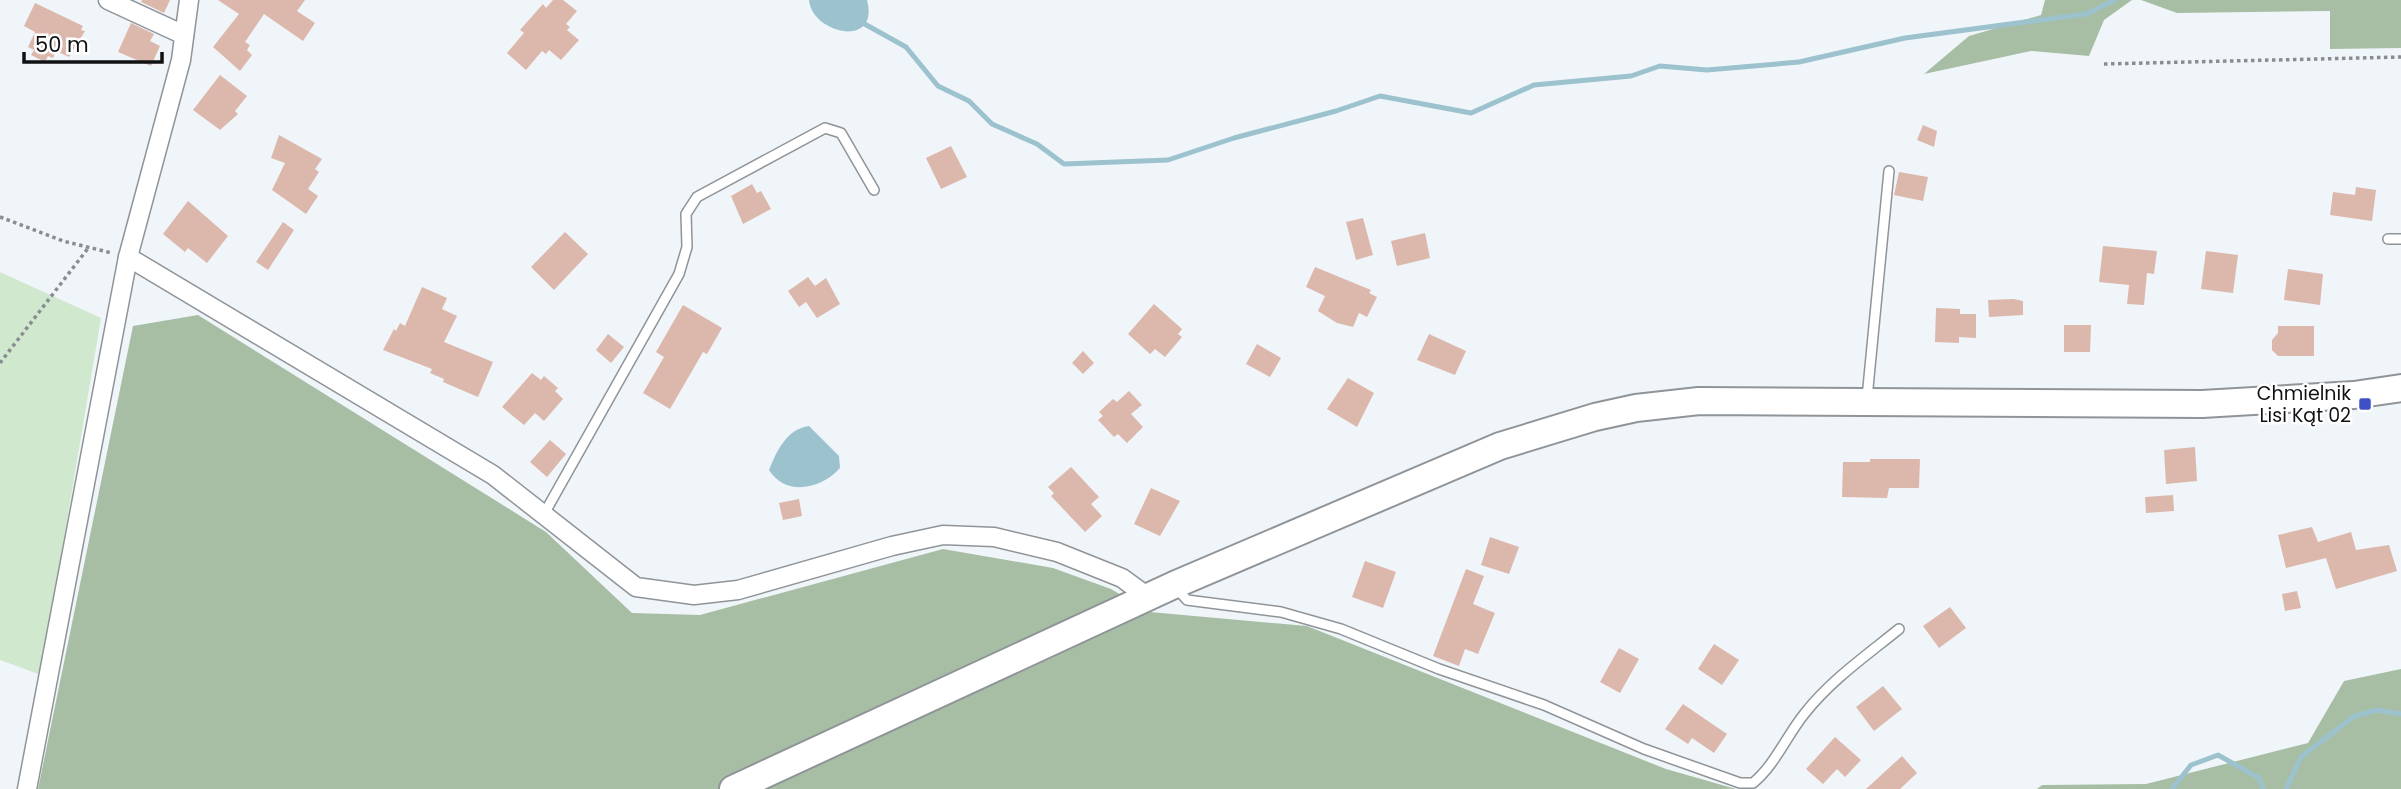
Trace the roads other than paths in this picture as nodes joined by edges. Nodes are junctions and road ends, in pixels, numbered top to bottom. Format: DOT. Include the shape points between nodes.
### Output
graph roads {
  1 [pos="108,0"];
  2 [pos="189,0"];
  3 [pos="184,35"];
  4 [pos="1889,170"];
  5 [pos="874,190"];
  6 [pos="2388,239"];
  7 [pos="2401,239"];
  8 [pos="128,257"];
  9 [pos="2401,388"];
  10 [pos="1867,400"];
  11 [pos="544,514"];
  12 [pos="1174,585"];
  13 [pos="1147,597"];
  14 [pos="1899,629"];
  15 [pos="27,789"];
  16 [pos="733,789"];
  1 -- 3 [label="street"];
  2 -- 3 [label="street"];
  3 -- 8 [label="street"];
  4 -- 10 [label="lane"];
  5 -- 11 [label="lane" via="841,133 825,128 697,197 686,214 687,247 678,274"];
  6 -- 7 [label="lane"];
  8 -- 11 [label="street" via="493,474"];
  8 -- 15 [label="street"];
  9 -- 10 [label="street" via="2202,404"];
  10 -- 12 [label="street" via="1699,401 1595,417 1500,446"];
  11 -- 13 [label="street" via="636,587 660,593 738,590 943,535 994,537 1057,552 1122,578"];
  12 -- 13 [label="street"];
  12 -- 14 [label="lane" via="1187,600 1281,612 1341,629 1740,783 1753,783 1764,774 1805,712 1843,673"];
  13 -- 16 [label="street"];
}
